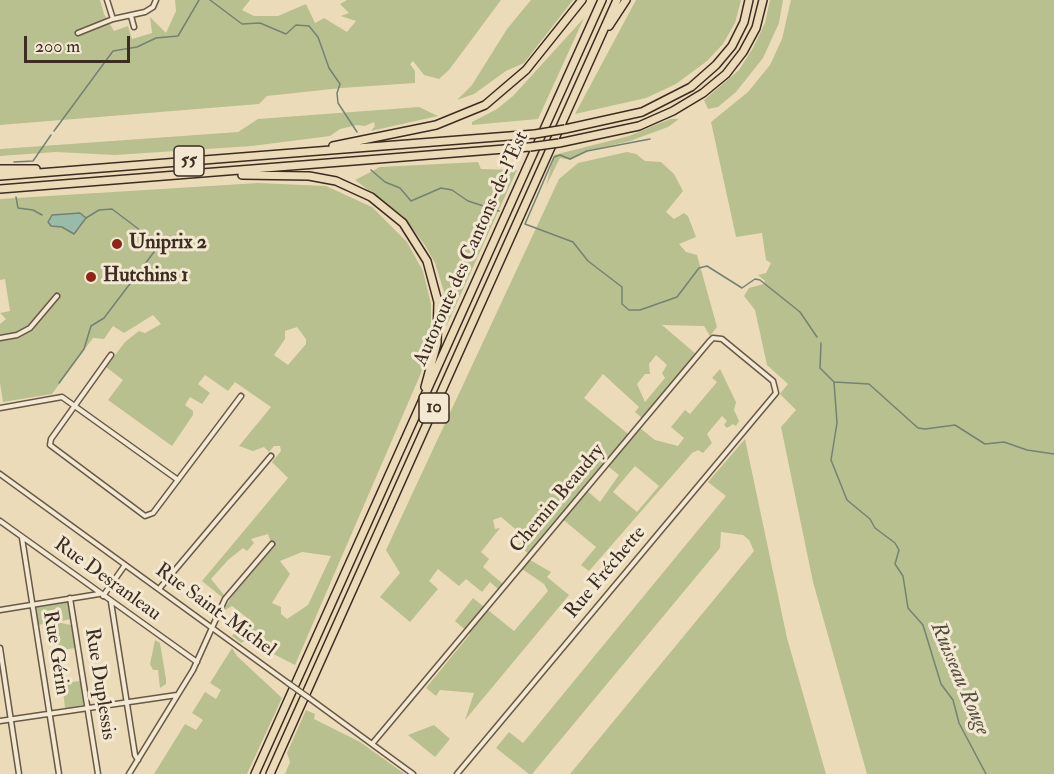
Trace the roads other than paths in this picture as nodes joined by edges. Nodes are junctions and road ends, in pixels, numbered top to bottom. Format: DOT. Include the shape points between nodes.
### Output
graph roads {
  1 [pos="107,0"];
  2 [pos="582,0"];
  3 [pos="602,0"];
  4 [pos="617,0"];
  5 [pos="626,0"];
  6 [pos="749,0"];
  7 [pos="763,0"];
  8 [pos="155,2"];
  9 [pos="131,16"];
  10 [pos="112,19"];
  11 [pos="134,27"];
  12 [pos="78,33"];
  13 [pos="598,43"];
  14 [pos="289,154"];
  15 [pos="0,169"];
  16 [pos="90,169"];
  17 [pos="203,174"];
  18 [pos="0,176"];
  19 [pos="0,190"];
  20 [pos="57,296"];
  21 [pos="0,338"];
  22 [pos="111,355"];
  23 [pos="776,390"];
  24 [pos="241,396"];
  25 [pos="75,405"];
  26 [pos="0,408"];
  27 [pos="418,410"];
  28 [pos="271,456"];
  29 [pos="0,474"];
  30 [pos="178,480"];
  31 [pos="0,521"];
  32 [pos="22,537"];
  33 [pos="272,544"];
  34 [pos="125,565"];
  35 [pos="159,589"];
  36 [pos="101,595"];
  37 [pos="70,598"];
  38 [pos="111,602"];
  39 [pos="32,604"];
  40 [pos="0,610"];
  41 [pos="213,628"];
  42 [pos="0,648"];
  43 [pos="197,662"];
  44 [pos="178,695"];
  45 [pos="126,702"];
  46 [pos="88,708"];
  47 [pos="49,714"];
  48 [pos="11,720"];
  49 [pos="0,722"];
  50 [pos="372,744"];
  51 [pos="138,760"];
  52 [pos="19,774"];
  53 [pos="58,774"];
  54 [pos="98,774"];
  55 [pos="129,774"];
  56 [pos="255,774"];
  57 [pos="270,774"];
  58 [pos="413,774"];
  59 [pos="457,774"];
  1 -- 10 [label="street"];
  2 -- 14 [label="highway" via="522,75 476,109 420,129"];
  3 -- 27 [label="highway, Autoroute des Cantons-de-l'Est / 10"];
  4 -- 13 [label="highway, Autoroute des Cantons-de-l'Est / 10"];
  5 -- 13 [label="highway"];
  6 -- 14 [label="highway, bridge" via="744,22 730,49 716,65 690,87 646,110 535,134"];
  7 -- 17 [label="highway, bridge" via="756,28 741,56 722,78 697,97 639,126 530,147"];
  8 -- 9 [label="street" via="148,11"];
  9 -- 10 [label="street"];
  9 -- 11 [label="street"];
  10 -- 12 [label="street"];
  13 -- 57 [label="highway, Autoroute des Cantons-de-l'Est / 10"];
  14 -- 16 [label="highway, 55"];
  15 -- 16 [label="highway"];
  16 -- 18 [label="highway, 55"];
  17 -- 19 [label="highway, 55"];
  17 -- 27 [label="highway" via="327,179 364,193 403,223 429,265 439,311 436,348"];
  20 -- 21 [label="street" via="30,328"];
  22 -- 25 [label="street"];
  23 -- 50 [label="street, Chemin Beaudry" via="773,381 724,341 711,340"];
  23 -- 59 [label="street, Rue Fréchette"];
  24 -- 30 [label="street"];
  25 -- 26 [label="street" via="56,397"];
  25 -- 30 [label="street"];
  25 -- 30 [label="street" via="50,444 148,516"];
  27 -- 56 [label="highway, Autoroute des Cantons-de-l'Est / 10"];
  28 -- 35 [label="street"];
  29 -- 34 [label="street, Rue Saint-Michel"];
  31 -- 32 [label="street, Rue Desranleau"];
  32 -- 36 [label="street, Rue Desranleau"];
  32 -- 39 [label="street, Rue Gérin"];
  33 -- 41 [label="street" via="229,594"];
  34 -- 35 [label="street, Rue Saint-Michel"];
  34 -- 36 [label="street"];
  35 -- 41 [label="street, Rue Saint-Michel"];
  36 -- 37 [label="street"];
  36 -- 38 [label="street, Rue Desranleau"];
  37 -- 39 [label="street"];
  37 -- 46 [label="street, Rue Duplessis"];
  38 -- 43 [label="street, Rue Desranleau"];
  38 -- 45 [label="street"];
  39 -- 40 [label="street"];
  39 -- 47 [label="street, Rue Gérin"];
  41 -- 43 [label="street"];
  41 -- 50 [label="street, Rue Saint-Michel, bridge"];
  42 -- 48 [label="street"];
  43 -- 44 [label="street"];
  44 -- 45 [label="street"];
  44 -- 51 [label="street"];
  45 -- 46 [label="street"];
  45 -- 51 [label="street"];
  46 -- 47 [label="street"];
  46 -- 54 [label="street, Rue Duplessis"];
  47 -- 48 [label="street"];
  47 -- 53 [label="street, Rue Gérin"];
  48 -- 49 [label="street"];
  48 -- 52 [label="street"];
  50 -- 58 [label="street, Rue Saint-Michel"];
  51 -- 55 [label="street"];
}
